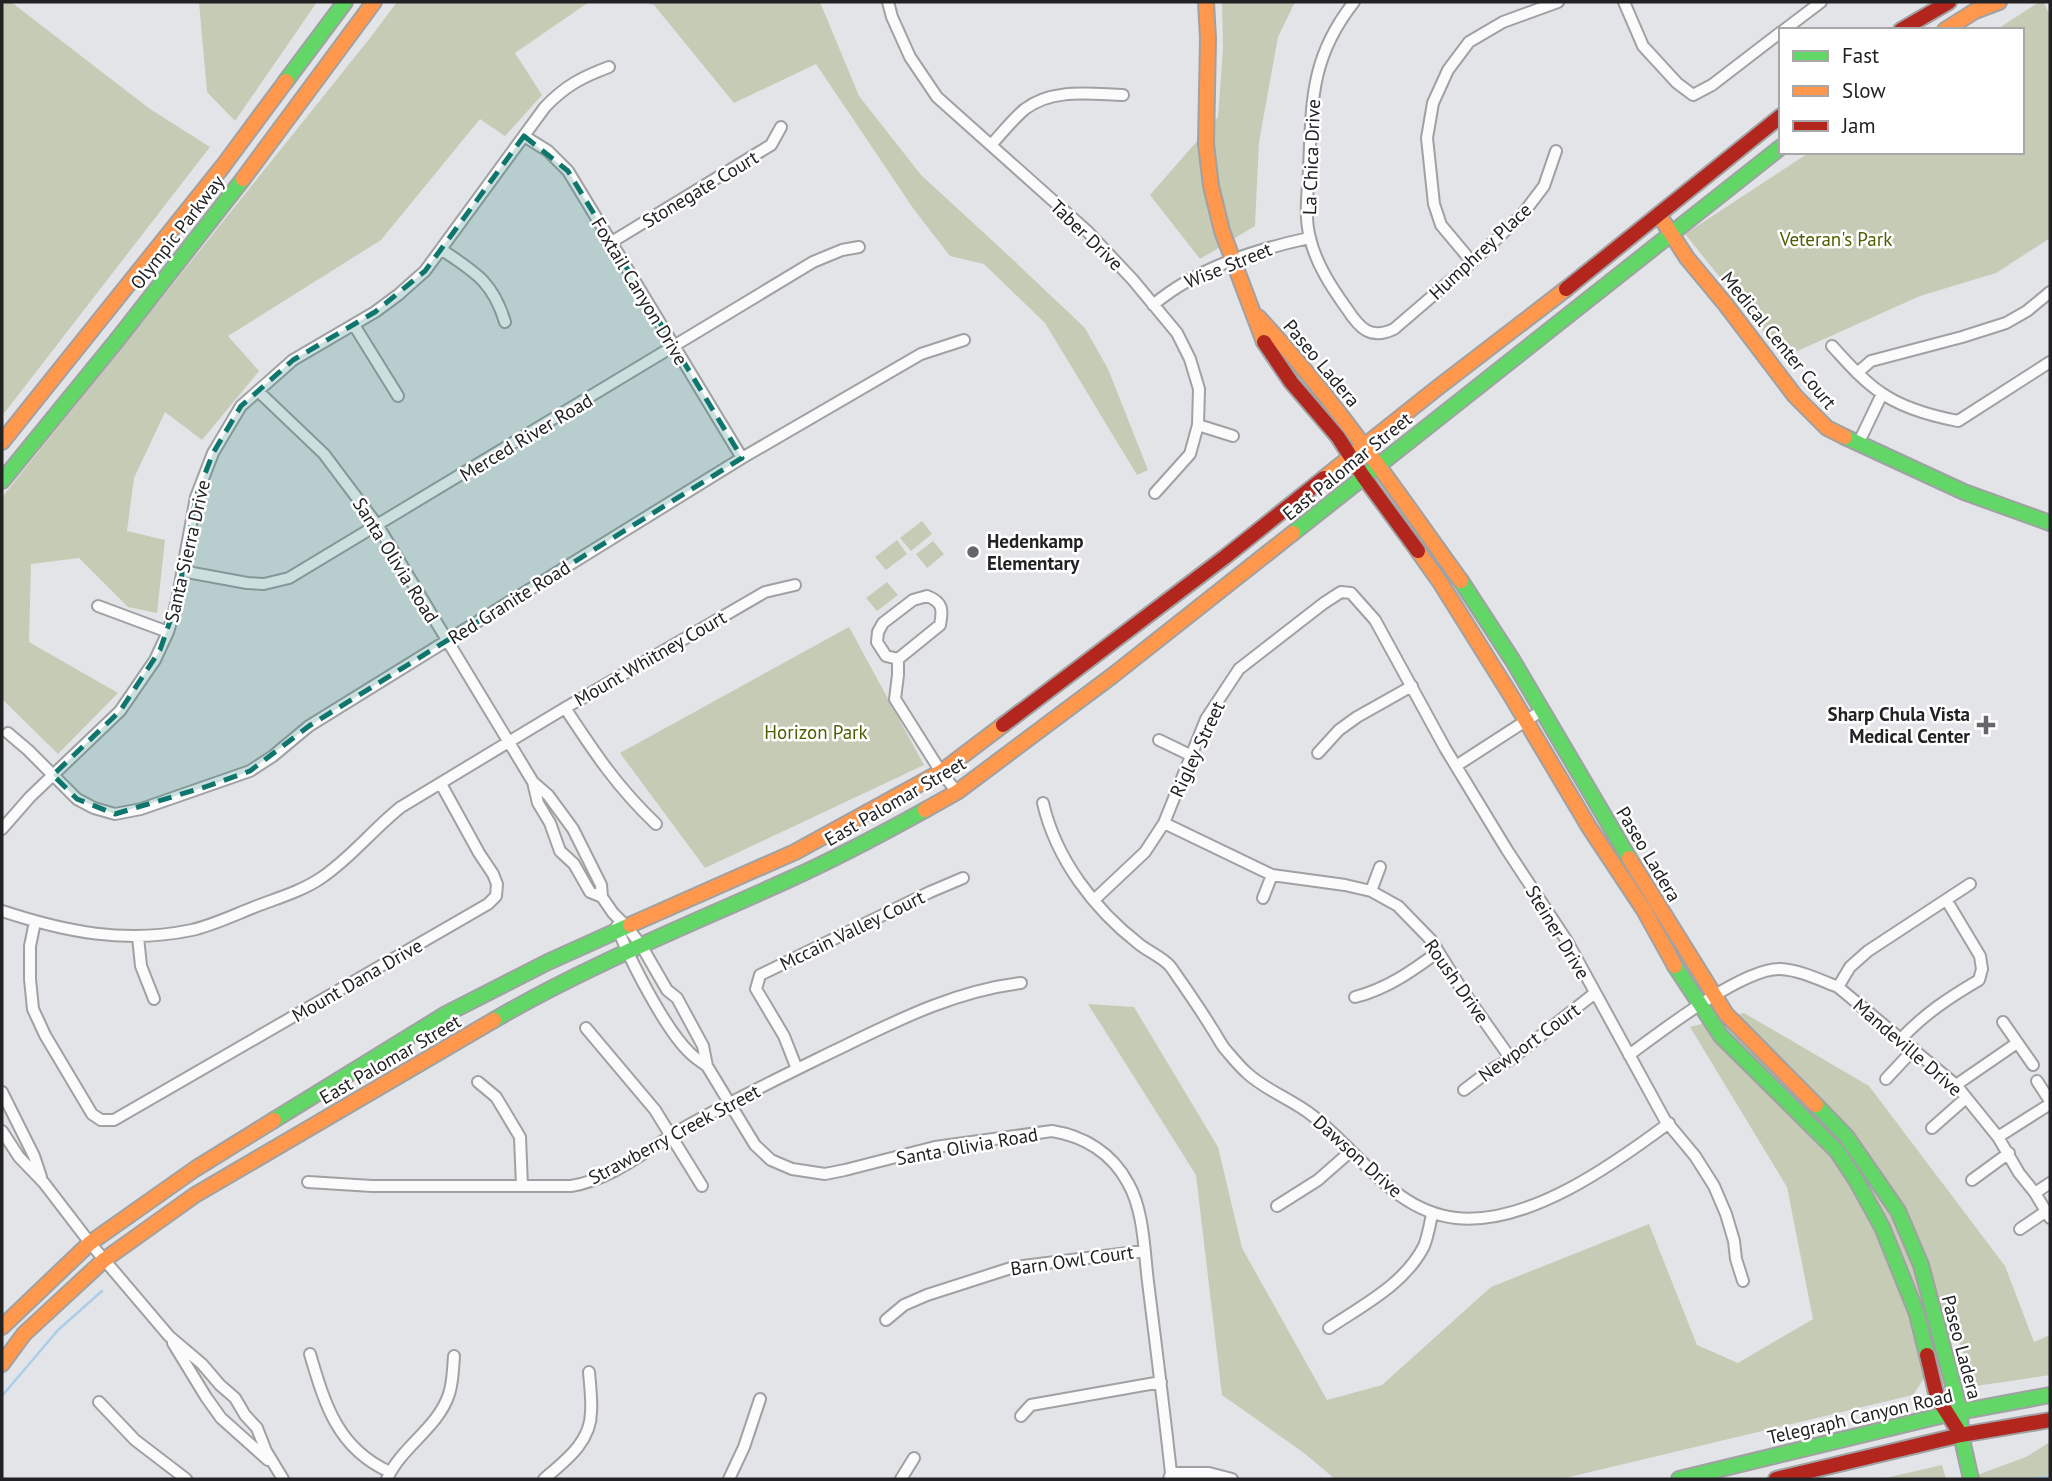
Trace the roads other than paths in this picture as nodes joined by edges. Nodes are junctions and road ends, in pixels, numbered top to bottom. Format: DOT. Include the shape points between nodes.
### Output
graph roads {
  1 [pos="345,2"];
  2 [pos="374,2"];
  3 [pos="888,2"];
  4 [pos="1206,2"];
  5 [pos="1354,2"];
  6 [pos="1558,2"];
  7 [pos="1624,2"];
  8 [pos="1821,2"];
  9 [pos="1949,2"];
  10 [pos="1999,2"];
  11 [pos="1532,6"];
  12 [pos="1787,28"];
  13 [pos="1904,28"];
  14 [pos="1948,28"];
  15 [pos="1779,34"];
  16 [pos="609,67"];
  17 [pos="1123,96"];
  18 [pos="1779,118"];
  19 [pos="781,127"];
  20 [pos="524,136"];
  21 [pos="991,145"];
  22 [pos="237,146"];
  23 [pos="1779,149"];
  24 [pos="1556,151"];
  25 [pos="257,161"];
  26 [pos="1659,215"];
  27 [pos="1671,233"];
  28 [pos="1309,238"];
  29 [pos="610,243"];
  30 [pos="859,247"];
  31 [pos="442,250"];
  32 [pos="1233,261"];
  33 [pos="1472,262"];
  34 [pos="2050,292"];
  35 [pos="1153,305"];
  36 [pos="1253,310"];
  37 [pos="505,322"];
  38 [pos="354,326"];
  39 [pos="1382,335"];
  40 [pos="964,340"];
  41 [pos="1832,346"];
  42 [pos="674,347"];
  43 [pos="2050,362"];
  44 [pos="1857,373"];
  45 [pos="258,391"];
  46 [pos="1882,394"];
  47 [pos="398,396"];
  48 [pos="1198,425"];
  49 [pos="1233,436"];
  50 [pos="2,442"];
  51 [pos="1858,444"];
  52 [pos="1364,445"];
  53 [pos="1351,456"];
  54 [pos="742,458"];
  55 [pos="1377,465"];
  56 [pos="1363,476"];
  57 [pos="2,481"];
  58 [pos="1154,493"];
  59 [pos="2050,523"];
  60 [pos="378,526"];
  61 [pos="182,571"];
  62 [pos="795,585"];
  63 [pos="1351,593"];
  64 [pos="98,606"];
  65 [pos="168,632"];
  66 [pos="446,640"];
  67 [pos="898,659"];
  68 [pos="1412,686"];
  69 [pos="565,708"];
  70 [pos="1541,711"];
  71 [pos="1526,722"];
  72 [pos="8,733"];
  73 [pos="1158,740"];
  74 [pos="509,741"];
  75 [pos="1318,754"];
  76 [pos="1190,755"];
  77 [pos="1456,766"];
  78 [pos="941,772"];
  79 [pos="53,775"];
  80 [pos="533,782"];
  81 [pos="440,784"];
  82 [pos="957,792"];
  83 [pos="1042,803"];
  84 [pos="1164,823"];
  85 [pos="656,824"];
  86 [pos="2,829"];
  87 [pos="1380,867"];
  88 [pos="1272,876"];
  89 [pos="963,878"];
  90 [pos="1970,884"];
  91 [pos="1371,891"];
  92 [pos="602,897"];
  93 [pos="1263,898"];
  94 [pos="1094,900"];
  95 [pos="1947,901"];
  96 [pos="2,911"];
  97 [pos="35,922"];
  98 [pos="623,929"];
  99 [pos="138,937"];
  100 [pos="634,948"];
  101 [pos="1438,952"];
  102 [pos="1021,983"];
  103 [pos="1838,987"];
  104 [pos="1595,993"];
  105 [pos="1714,996"];
  106 [pos="1355,997"];
  107 [pos="154,999"];
  108 [pos="1700,1004"];
  109 [pos="2003,1022"];
  110 [pos="586,1028"];
  111 [pos="1901,1039"];
  112 [pos="2017,1043"];
  113 [pos="1914,1049"];
  114 [pos="1629,1055"];
  115 [pos="1511,1059"];
  116 [pos="2033,1065"];
  117 [pos="707,1066"];
  118 [pos="797,1069"];
  119 [pos="1886,1079"];
  120 [pos="2036,1081"];
  121 [pos="478,1082"];
  122 [pos="1956,1085"];
  123 [pos="1464,1090"];
  124 [pos="2,1092"];
  125 [pos="1966,1098"];
  126 [pos="729,1102"];
  127 [pos="2050,1103"];
  128 [pos="1669,1124"];
  129 [pos="1932,1128"];
  130 [pos="2,1131"];
  131 [pos="671,1135"];
  132 [pos="1998,1137"];
  133 [pos="1351,1151"];
  134 [pos="2008,1153"];
  135 [pos="1972,1180"];
  136 [pos="308,1182"];
  137 [pos="44,1183"];
  138 [pos="2050,1183"];
  139 [pos="522,1186"];
  140 [pos="702,1186"];
  141 [pos="2035,1193"];
  142 [pos="1278,1206"];
  143 [pos="1432,1214"];
  144 [pos="2048,1215"];
  145 [pos="2020,1228"];
  146 [pos="90,1243"];
  147 [pos="1144,1251"];
  148 [pos="104,1259"];
  149 [pos="1743,1281"];
  150 [pos="886,1320"];
  151 [pos="2,1327"];
  152 [pos="1329,1328"];
  153 [pos="169,1336"];
  154 [pos="310,1354"];
  155 [pos="454,1356"];
  156 [pos="2,1364"];
  157 [pos="589,1372"];
  158 [pos="1161,1382"];
  159 [pos="2050,1395"];
  160 [pos="760,1399"];
  161 [pos="99,1402"];
  162 [pos="1954,1413"];
  163 [pos="1021,1416"];
  164 [pos="2050,1420"];
  165 [pos="1961,1435"];
  166 [pos="914,1458"];
  167 [pos="275,1466"];
  168 [pos="388,1476"];
  169 [pos="1170,1476"];
  170 [pos="186,1479"];
  171 [pos="283,1479"];
  172 [pos="544,1479"];
  173 [pos="729,1479"];
  174 [pos="901,1479"];
  175 [pos="1232,1479"];
  176 [pos="1679,1479"];
  177 [pos="1776,1479"];
  178 [pos="1971,1479"];
  1 -- 22 [label="main road, Olympic Parkway"];
  2 -- 25 [label="main road, Olympic Parkway"];
  3 -- 21 [label="street, Taber Drive" via="910,57 937,97"];
  4 -- 32 [label="main road, Paseo Ladera" via="1206,144 1211,186"];
  5 -- 28 [label="street, La Chica Drive" via="1334,29 1316,75"];
  6 -- 11 [label="street"];
  7 -- 15 [label="street" via="1643,46 1693,94 1712,86"];
  8 -- 12 [label="street"];
  9 -- 13 [label="main road"];
  10 -- 14 [label="main road"];
  11 -- 33 [label="street" via="1469,43 1448,70 1433,103 1427,138 1434,204 1441,225"];
  16 -- 20 [label="street, Santa Sierra Drive" via="577,79 557,94"];
  17 -- 21 [label="street" via="1064,93 1039,100"];
  18 -- 26 [label="main road, East Palomar Street"];
  19 -- 29 [label="street, Stonegate Court" via="771,145"];
  20 -- 29 [label="street, Foxtail Canyon Drive" via="568,171"];
  20 -- 31 [label="street, Santa Sierra Drive"];
  21 -- 35 [label="street, Taber Drive" via="1087,231"];
  22 -- 25 [label="main road"];
  22 -- 50 [label="main road, Olympic Parkway"];
  23 -- 27 [label="main road, East Palomar Street"];
  24 -- 33 [label="street, Humphrey Place" via="1537,197"];
  25 -- 57 [label="main road, Olympic Parkway"];
  26 -- 27 [label="main road, Medical Center Court"];
  26 -- 52 [label="main road, East Palomar Street"];
  27 -- 51 [label="main road, Medical Center Court" via="1796,396 1827,428"];
  27 -- 55 [label="main road, East Palomar Street"];
  28 -- 32 [label="street, Wise Street"];
  28 -- 39 [label="street, La Chica Drive" via="1321,268 1349,313 1369,334"];
  29 -- 42 [label="street, Foxtail Canyon Drive"];
  30 -- 42 [label="street, Merced River Road" via="813,262"];
  31 -- 37 [label="street" via="483,280 499,301"];
  31 -- 38 [label="street, Santa Sierra Drive" via="398,295"];
  32 -- 35 [label="street, Wise Street" via="1197,274"];
  32 -- 36 [label="main road, Paseo Ladera"];
  33 -- 39 [label="street, Humphrey Place"];
  34 -- 44 [label="street" via="2006,323 1871,361"];
  35 -- 48 [label="street, Taber Drive" via="1177,333 1190,359 1199,389"];
  36 -- 52 [label="main road, Paseo Ladera"];
  36 -- 53 [label="main road, Paseo Ladera" via="1263,341"];
  38 -- 45 [label="street, Santa Sierra Drive" via="293,360"];
  38 -- 47 [label="street"];
  40 -- 54 [label="street, Red Granite Road" via="921,354"];
  41 -- 44 [label="street"];
  42 -- 54 [label="street, Foxtail Canyon Drive"];
  42 -- 60 [label="street, Merced River Road"];
  43 -- 46 [label="street" via="1958,421 1929,415"];
  44 -- 46 [label="street"];
  45 -- 60 [label="street, Santa Olivia Road" via="324,454"];
  45 -- 61 [label="street, Santa Sierra Drive" via="241,406 206,468"];
  46 -- 51 [label="street"];
  48 -- 49 [label="street"];
  48 -- 58 [label="street, Taber Drive" via="1190,454"];
  51 -- 59 [label="main road, Medical Center Court" via="1964,492"];
  52 -- 53 [label="main road, East Palomar Street"];
  52 -- 55 [label="main road, Paseo Ladera"];
  53 -- 56 [label="main road, Paseo Ladera"];
  53 -- 78 [label="main road, East Palomar Street"];
  54 -- 66 [label="street, Red Granite Road"];
  55 -- 56 [label="main road, East Palomar Street"];
  55 -- 70 [label="main road, Paseo Ladera" via="1464,584"];
  56 -- 71 [label="main road, Paseo Ladera" via="1440,582"];
  56 -- 82 [label="main road, East Palomar Street" via="1112,676"];
  60 -- 61 [label="street, Merced River Road" via="289,578 264,584"];
  60 -- 66 [label="street, Santa Olivia Road"];
  61 -- 65 [label="street, Santa Sierra Drive"];
  62 -- 69 [label="street, Mount Whitney Court" via="765,592"];
  63 -- 68 [label="street, Steiner Drive" via="1375,620"];
  63 -- 76 [label="street, Rigley Street" via="1341,592 1324,603 1239,669 1206,719"];
  64 -- 65 [label="street"];
  65 -- 79 [label="street, Santa Sierra Drive" via="120,711"];
  66 -- 74 [label="street, Santa Olivia Road"];
  66 -- 79 [label="street, Red Granite Road" via="309,726 250,771 187,794 115,814 77,799"];
  67 -- 67 [label="street" via="940,625 943,610 939,601 918,598 880,627 880,648 886,656"];
  67 -- 78 [label="street" via="895,699"];
  68 -- 75 [label="street" via="1357,716"];
  68 -- 77 [label="street, Steiner Drive"];
  69 -- 74 [label="street, Mount Whitney Court"];
  69 -- 85 [label="street" via="600,762"];
  70 -- 71 [label="street"];
  70 -- 105 [label="main road, Paseo Ladera"];
  71 -- 77 [label="street"];
  71 -- 108 [label="main road, Paseo Ladera"];
  72 -- 79 [label="street, Red Granite Road"];
  73 -- 76 [label="street"];
  74 -- 80 [label="street, Santa Olivia Road"];
  74 -- 81 [label="street, Mount Whitney Court"];
  76 -- 84 [label="street, Rigley Street"];
  77 -- 104 [label="street, Steiner Drive"];
  78 -- 82 [label="street"];
  78 -- 98 [label="main road, East Palomar Street" via="795,852"];
  79 -- 86 [label="street, Santa Sierra Drive"];
  80 -- 92 [label="street, Santa Olivia Road" via="573,829 601,885"];
  80 -- 92 [label="street, Santa Olivia Road" via="559,851 574,864 590,892"];
  81 -- 97 [label="street, Mount Dana Drive" via="493,874 496,896 114,1120 92,1114 33,1009 30,946"];
  81 -- 99 [label="street, Mount Whitney Court" via="401,807 317,881 192,930"];
  82 -- 100 [label="main road, East Palomar Street" via="858,847"];
  83 -- 94 [label="street, Dawson Drive" via="1056,843"];
  84 -- 88 [label="street, Roush Drive"];
  84 -- 94 [label="street, Rigley Street" via="1145,852"];
  87 -- 91 [label="street"];
  88 -- 91 [label="street, Roush Drive"];
  88 -- 93 [label="street"];
  89 -- 118 [label="street, Mccain Valley Court" via="760,975 756,989"];
  90 -- 95 [label="street"];
  91 -- 101 [label="street, Roush Drive" via="1398,906"];
  92 -- 98 [label="street, Santa Olivia Road"];
  94 -- 133 [label="street, Dawson Drive" via="1139,944 1170,965 1224,1047 1247,1073 1299,1104"];
  95 -- 103 [label="street" via="1868,951 1850,967"];
  95 -- 111 [label="street" via="1980,956 1979,980 1919,1020"];
  96 -- 97 [label="street, Mount Whitney Court"];
  97 -- 99 [label="street, Mount Whitney Court" via="95,935"];
  98 -- 100 [label="street, Santa Olivia Road"];
  98 -- 146 [label="main road, East Palomar Street" via="446,1014 195,1169"];
  99 -- 107 [label="street" via="141,966"];
  100 -- 117 [label="street, Santa Olivia Road" via="657,1005 690,1053"];
  100 -- 117 [label="street, Santa Olivia Road" via="688,1015"];
  100 -- 148 [label="main road, East Palomar Street" via="530,999 207,1188"];
  101 -- 106 [label="street" via="1410,973"];
  101 -- 115 [label="street, Roush Drive"];
  102 -- 118 [label="street, Strawberry Creek Street" via="928,1007"];
  103 -- 105 [label="street, Mandeville Drive" via="1777,969"];
  103 -- 111 [label="street, Mandeville Drive"];
  104 -- 114 [label="street, Steiner Drive"];
  104 -- 115 [label="street, Newport Court"];
  105 -- 108 [label="street, Mandeville Drive"];
  105 -- 162 [label="main road, Paseo Ladera" via="1726,1014 1846,1136 1898,1211 1921,1265"];
  108 -- 114 [label="street, Mandeville Drive"];
  108 -- 162 [label="main road, Paseo Ladera" via="1721,1035 1837,1152 1857,1180 1882,1227 1917,1314 1937,1397"];
  109 -- 112 [label="street"];
  110 -- 131 [label="street"];
  111 -- 113 [label="street, Mandeville Drive"];
  112 -- 116 [label="street"];
  112 -- 122 [label="street"];
  113 -- 119 [label="street"];
  113 -- 122 [label="street, Mandeville Drive"];
  114 -- 128 [label="street, Steiner Drive"];
  115 -- 123 [label="street, Newport Court"];
  117 -- 126 [label="street, Santa Olivia Road"];
  118 -- 126 [label="street, Strawberry Creek Street"];
  120 -- 127 [label="street"];
  121 -- 139 [label="street" via="496,1097 520,1137"];
  122 -- 125 [label="street, Mandeville Drive"];
  124 -- 137 [label="street"];
  125 -- 129 [label="street"];
  125 -- 132 [label="street, Mandeville Drive"];
  126 -- 131 [label="street, Strawberry Creek Street"];
  126 -- 147 [label="street, Santa Olivia Road" via="755,1144 771,1160 814,1174 1005,1136 1052,1131 1075,1136 1102,1152 1124,1175 1137,1205"];
  127 -- 132 [label="street"];
  128 -- 143 [label="street, Dawson Drive" via="1610,1166 1548,1199 1487,1218"];
  128 -- 149 [label="street, Steiner Drive" via="1714,1186"];
  130 -- 137 [label="street"];
  131 -- 139 [label="street, Strawberry Creek Street" via="588,1182"];
  131 -- 140 [label="street"];
  132 -- 134 [label="street, Mandeville Drive"];
  133 -- 142 [label="street"];
  133 -- 143 [label="street, Dawson Drive" via="1388,1188"];
  134 -- 135 [label="street"];
  134 -- 141 [label="street, Mandeville Drive"];
  136 -- 139 [label="street, Strawberry Creek Street"];
  137 -- 146 [label="street"];
  138 -- 141 [label="street"];
  141 -- 144 [label="street, Mandeville Drive"];
  143 -- 152 [label="street" via="1424,1245 1408,1271"];
  144 -- 145 [label="street"];
  146 -- 148 [label="street"];
  146 -- 151 [label="main road, East Palomar Street"];
  147 -- 150 [label="street, Barn Owl Court" via="1014,1267 927,1294"];
  147 -- 158 [label="street, Santa Olivia Road"];
  148 -- 153 [label="street"];
  148 -- 156 [label="main road, East Palomar Street" via="24,1334"];
  153 -- 167 [label="street" via="221,1418"];
  153 -- 167 [label="street" via="235,1398 257,1428"];
  154 -- 168 [label="street" via="340,1431"];
  155 -- 168 [label="street" via="445,1405"];
  157 -- 172 [label="street" via="587,1432 573,1453"];
  158 -- 163 [label="street" via="1031,1405"];
  158 -- 169 [label="street, Santa Olivia Road"];
  159 -- 162 [label="main road, Telegraph Canyon Road"];
  160 -- 173 [label="street"];
  161 -- 170 [label="street" via="135,1440"];
  162 -- 165 [label="main road, Paseo Ladera"];
  162 -- 176 [label="main road, Telegraph Canyon Road"];
  164 -- 165 [label="main road"];
  165 -- 177 [label="main road"];
  165 -- 178 [label="main road, Paseo Ladera"];
  166 -- 174 [label="street"];
  167 -- 171 [label="street"];
  169 -- 175 [label="street" via="1209,1473"];
}
